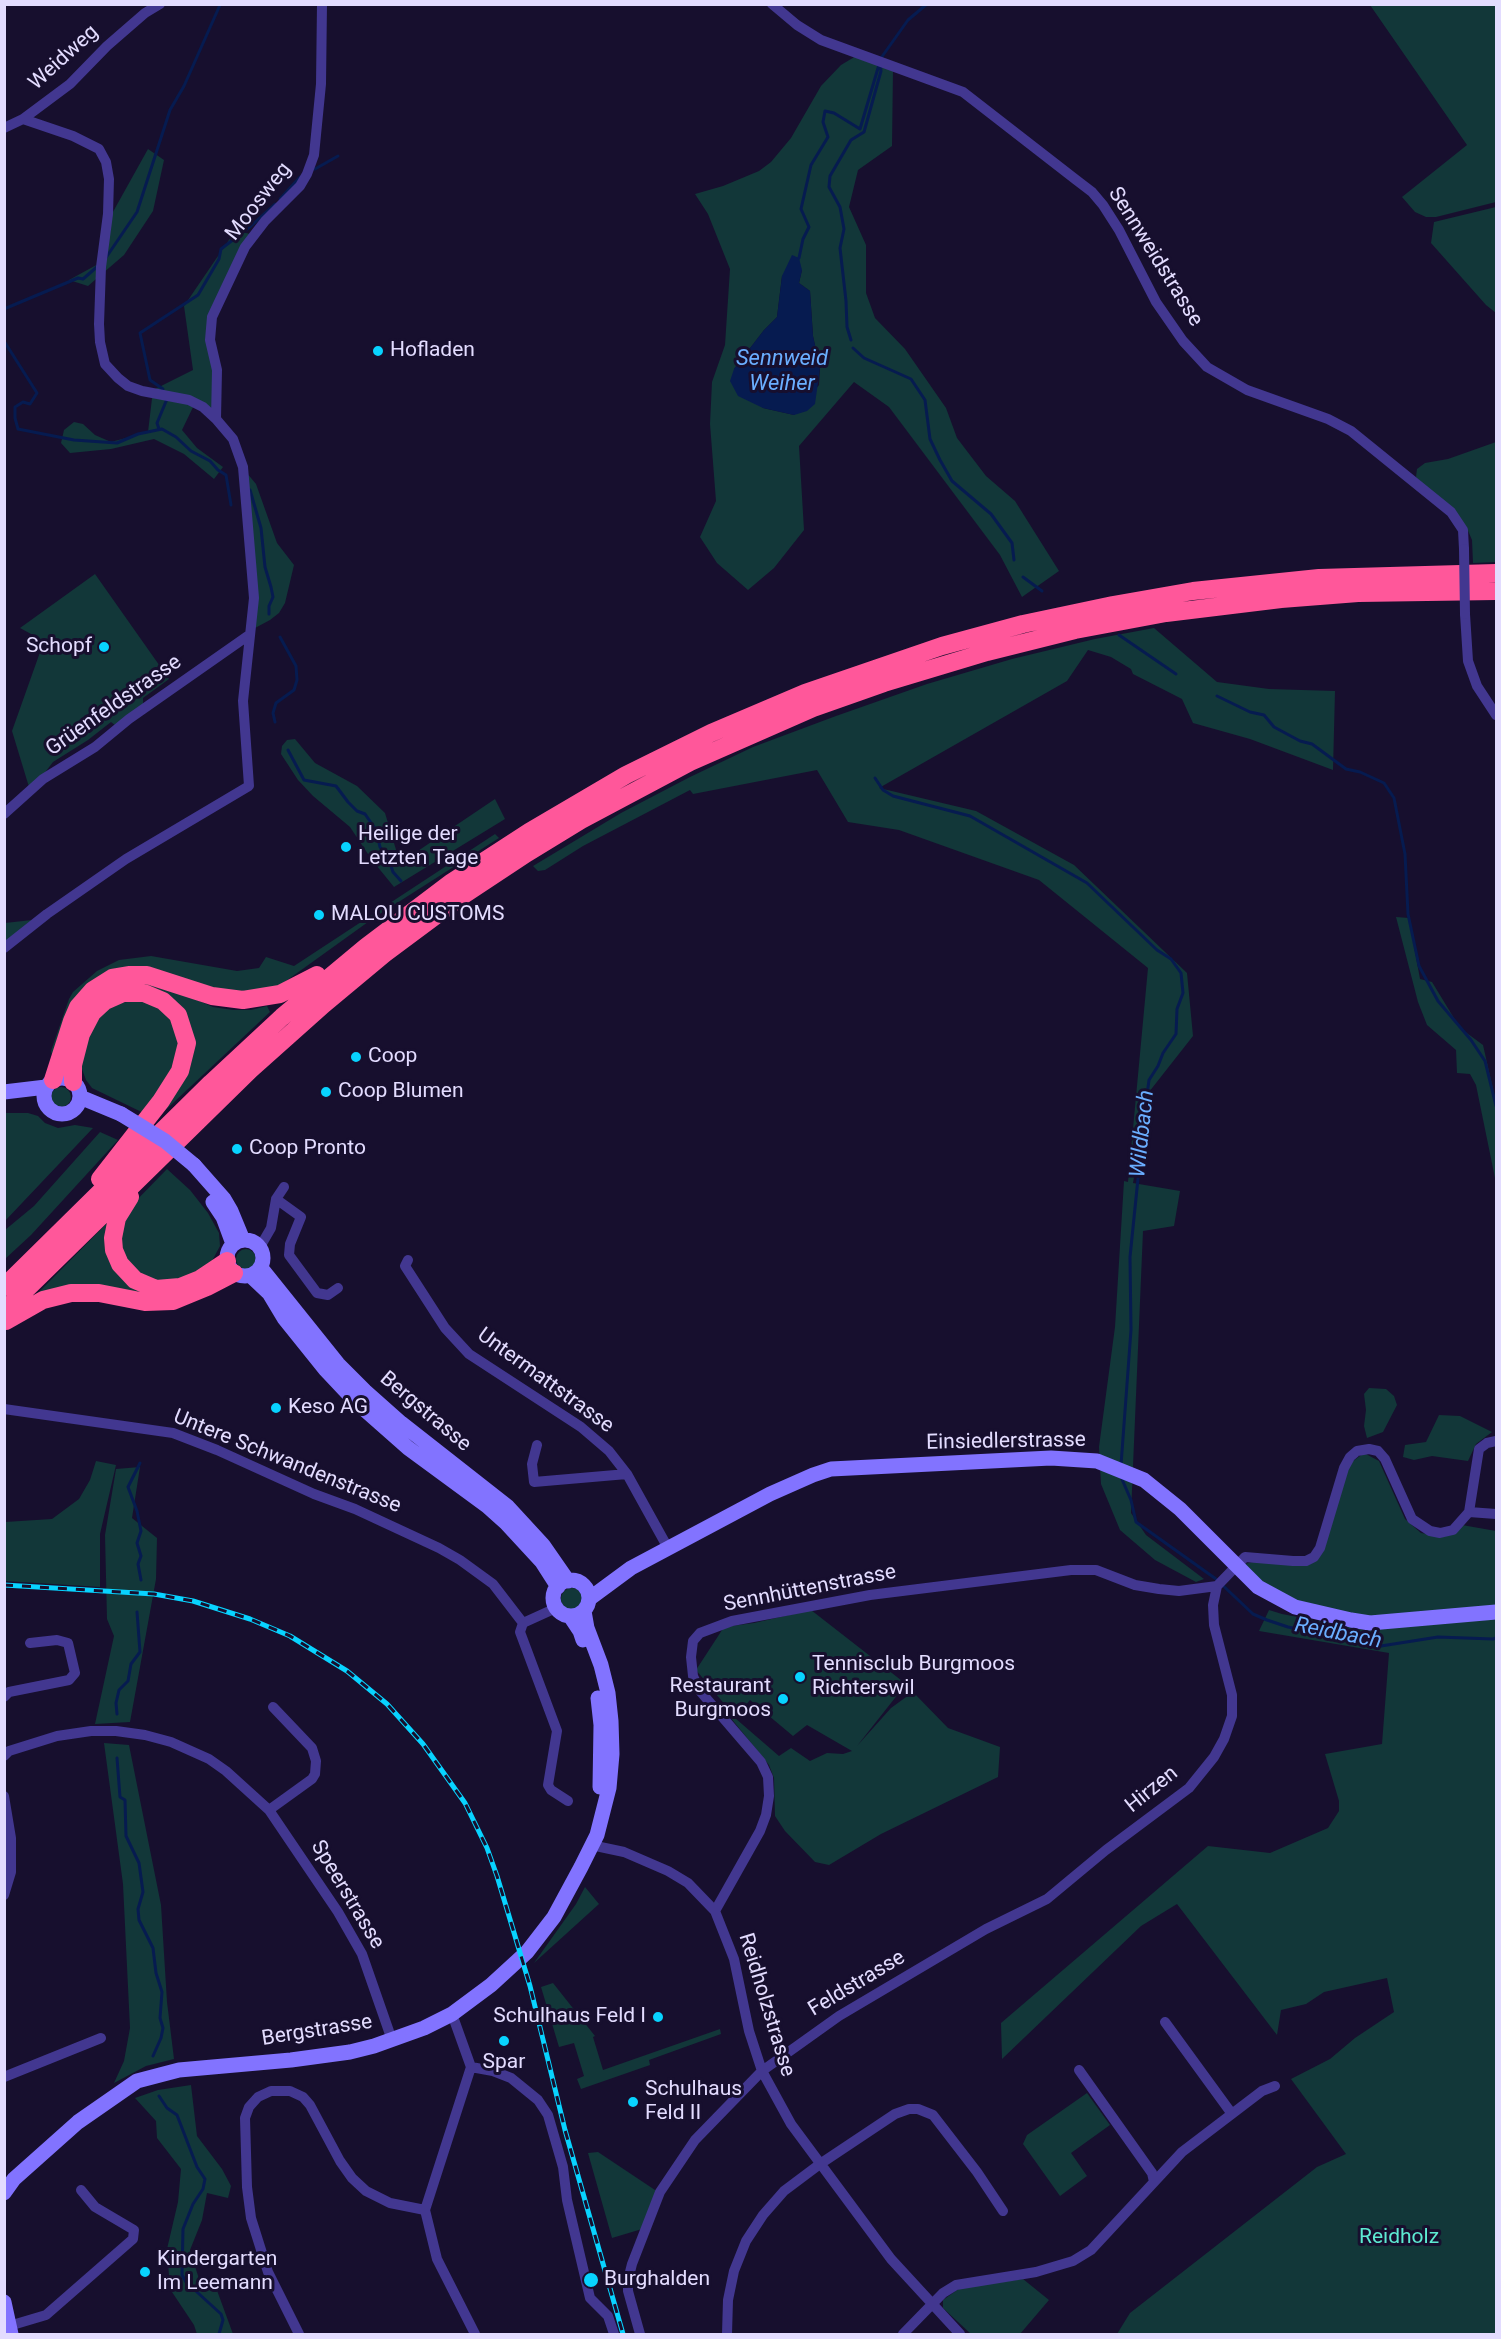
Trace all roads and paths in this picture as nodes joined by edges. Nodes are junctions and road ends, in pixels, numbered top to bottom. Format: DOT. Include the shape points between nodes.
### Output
graph roads {
  1 [pos="160,4"];
  2 [pos="322,4"];
  3 [pos="772,4"];
  4 [pos="23,119"];
  5 [pos="4,128"];
  6 [pos="216,418"];
  7 [pos="1497,573"];
  8 [pos="1497,591"];
  9 [pos="249,635"];
  10 [pos="1497,715"];
  11 [pos="4,814"];
  12 [pos="394,924"];
  13 [pos="4,948"];
  14 [pos="48,1090"];
  15 [pos="4,1092"];
  16 [pos="76,1096"];
  17 [pos="4,1101"];
  18 [pos="153,1164"];
  19 [pos="284,1187"];
  20 [pos="276,1199"];
  21 [pos="260,1247"];
  22 [pos="42,1250"];
  23 [pos="242,1260"];
  24 [pos="408,1260"];
  25 [pos="4,1287"];
  26 [pos="338,1288"];
  27 [pos="4,1311"];
  28 [pos="4,1322"];
  29 [pos="4,1409"];
  30 [pos="1497,1441"];
  31 [pos="537,1445"];
  32 [pos="627,1474"];
  33 [pos="1469,1512"];
  34 [pos="1497,1514"];
  35 [pos="668,1548"];
  36 [pos="631,1568"];
  37 [pos="1231,1571"];
  38 [pos="569,1584"];
  39 [pos="1217,1586"];
  40 [pos="556,1608"];
  41 [pos="581,1609"];
  42 [pos="1497,1612"];
  43 [pos="523,1623"];
  44 [pos="30,1643"];
  45 [pos="4,1697"];
  46 [pos="273,1707"];
  47 [pos="6,1749"];
  48 [pos="4,1796"];
  49 [pos="568,1801"];
  50 [pos="269,1810"];
  51 [pos="591,1845"];
  52 [pos="4,1895"];
  53 [pos="715,1911"];
  54 [pos="962,1944"];
  55 [pos="453,2014"];
  56 [pos="1165,2022"];
  57 [pos="101,2038"];
  58 [pos="393,2040"];
  59 [pos="471,2067"];
  60 [pos="1079,2070"];
  61 [pos="762,2071"];
  62 [pos="4,2077"];
  63 [pos="1275,2086"];
  64 [pos="1232,2114"];
  65 [pos="820,2164"];
  66 [pos="1154,2182"];
  67 [pos="81,2190"];
  68 [pos="4,2193"];
  69 [pos="425,2210"];
  70 [pos="1003,2211"];
  71 [pos="4,2302"];
  72 [pos="933,2306"];
  73 [pos="10,2330"];
  74 [pos="299,2334"];
  75 [pos="475,2334"];
  76 [pos="614,2334"];
  77 [pos="640,2334"];
  78 [pos="727,2334"];
  79 [pos="903,2334"];
  80 [pos="960,2334"];
  1 -- 4 [label="street, Weidweg" via="107,46 70,84"];
  2 -- 6 [label="street, Moosweg" via="321,84 314,155 300,186 245,247 212,317"];
  3 -- 10 [label="street, Sennweidstrasse, bridge" via="810,33 963,92 1092,192 1119,230 1156,302 1207,367 1247,390 1351,431 1450,512 1463,530 1468,661 1477,686"];
  4 -- 5 [label="street, Weidweg"];
  4 -- 6 [label="street" via="89,143 99,149 106,162 108,214 99,324 105,364 128,386 189,400"];
  6 -- 9 [label="street" via="233,439 243,467 254,598"];
  7 -- 12 [label="highway" via="1329,578 1193,591 1023,624 933,649 804,693 654,761 502,848"];
  8 -- 18 [label="highway" via="1300,597 1122,620 936,666 813,708 747,736 581,820 437,914 287,1036"];
  9 -- 11 [label="street, Grüenfeldstrasse" via="95,747 43,779"];
  9 -- 13 [label="street" via="243,701 249,786 118,865"];
  12 -- 14 [label="highway" via="306,982 268,998 228,999 142,975 112,978 93,990 78,1007"];
  12 -- 22 [label="highway" via="250,1046"];
  14 -- 15 [label="main road, Bergstrasse"];
  14 -- 16 [label="main road, Bergstrasse" via="66,1078"];
  14 -- 16 [label="main road, Bergstrasse" via="51,1111 60,1115"];
  14 -- 17 [label="main road, Bergstrasse" via="31,1100"];
  16 -- 22 [label="highway" via="72,1065 81,1034 92,1013 105,1001 123,993 144,993 163,1000 178,1015 186,1043 184,1062 176,1080"];
  16 -- 23 [label="main road, Bergstrasse, bridge" via="160,1137 224,1199 231,1211"];
  18 -- 23 [label="highway" via="114,1226 114,1250 123,1269 151,1288 168,1289 192,1283"];
  18 -- 27 [label="highway"];
  19 -- 20 [label="street"];
  20 -- 21 [label="street" via="272,1228"];
  20 -- 26 [label="street" via="301,1217 289,1255 317,1293 327,1295"];
  21 -- 23 [label="main road" via="264,1257"];
  21 -- 23 [label="main road" via="249,1240"];
  22 -- 25 [label="highway"];
  23 -- 28 [label="highway" via="190,1295 166,1302 92,1292 65,1293"];
  23 -- 38 [label="main road, Bergstrasse" via="318,1361 357,1403 408,1448 487,1506"];
  24 -- 32 [label="street, Untermattstrasse" via="405,1266 416,1284 445,1328 469,1354 598,1440"];
  29 -- 43 [label="street, Untere Schwandenstrasse" via="154,1429 210,1447 440,1548 493,1584"];
  30 -- 33 [label="street" via="1479,1449"];
  31 -- 32 [label="street" via="532,1464 534,1482"];
  32 -- 35 [label="street, Untermattstrasse"];
  33 -- 34 [label="street"];
  33 -- 37 [label="street" via="1453,1530 1440,1533 1420,1526 1412,1519 1385,1458 1378,1451 1357,1451 1344,1468 1314,1557 1293,1562 1245,1557"];
  35 -- 36 [label="main road, Einsiedlerstrasse"];
  35 -- 37 [label="main road, Einsiedlerstrasse" via="770,1494 831,1469 1051,1458 1097,1461 1144,1480 1161,1493"];
  36 -- 38 [label="main road, Einsiedlerstrasse"];
  36 -- 41 [label="main road, Einsiedlerstrasse"];
  37 -- 39 [label="street"];
  37 -- 42 [label="main road, Einsiedlerstrasse" via="1295,1606 1350,1620 1370,1623"];
  38 -- 40 [label="main road" via="554,1596"];
  38 -- 41 [label="main road, Bergstrasse" via="587,1590"];
  39 -- 53 [label="street, Sennhüttenstrasse" via="1179,1591 1159,1589 1135,1585 1096,1570 1071,1570 870,1595 732,1621 700,1633 693,1641 691,1657 700,1691 761,1762 768,1777 769,1796 760,1831"];
  39 -- 54 [label="street, Hirzen" via="1214,1625 1232,1695 1232,1716 1214,1757 1189,1788 1047,1899"];
  40 -- 41 [label="main road" via="561,1613"];
  40 -- 43 [label="street"];
  41 -- 51 [label="main road, Bergstrasse" via="580,1631 593,1672 601,1725 600,1788"];
  43 -- 49 [label="street, Untere Schwandenstrasse" via="520,1632 557,1731 548,1785"];
  44 -- 45 [label="street" via="68,1643 75,1673 69,1680 9,1692"];
  46 -- 50 [label="street" via="312,1748 316,1761 312,1779"];
  47 -- 50 [label="street, Speerstrasse" via="91,1731 145,1735 209,1759"];
  48 -- 52 [label="street" via="11,1838 11,1872"];
  50 -- 58 [label="street, Speerstrasse" via="339,1912 362,1954"];
  51 -- 53 [label="street, Reidholzstrasse" via="624,1852 668,1871 688,1883"];
  51 -- 55 [label="main road, Bergstrasse" via="564,1900 540,1937 508,1971"];
  53 -- 61 [label="street, Reidholzstrasse" via="734,1959"];
  54 -- 61 [label="street, Feldstrasse" via="839,2016"];
  55 -- 58 [label="main road, Bergstrasse"];
  55 -- 59 [label="street"];
  56 -- 64 [label="street"];
  57 -- 62 [label="street"];
  58 -- 68 [label="main road, Bergstrasse" via="350,2052 179,2070 137,2081 78,2122 14,2179"];
  59 -- 69 [label="street"];
  59 -- 76 [label="street" via="511,2078 538,2100 548,2115 590,2298 608,2316"];
  60 -- 66 [label="street" via="1152,2173"];
  61 -- 65 [label="street, Reidholzstrasse" via="790,2124"];
  61 -- 77 [label="street, Feldstrasse" via="695,2140 660,2192 628,2280"];
  63 -- 64 [label="street"];
  64 -- 66 [label="street" via="1182,2152"];
  65 -- 70 [label="street" via="895,2114 918,2109 933,2115 944,2128"];
  65 -- 72 [label="street, Reidholzstrasse" via="891,2259"];
  65 -- 78 [label="street" via="773,2203 746,2241 730,2285"];
  66 -- 72 [label="street" via="1091,2250 1072,2261 1036,2272 956,2285"];
  67 -- 73 [label="street" via="95,2207 134,2230 133,2239 46,2315"];
  69 -- 74 [label="street" via="390,2203 366,2191 340,2161 303,2097 290,2091 271,2091 258,2097 245,2118 251,2217 268,2272"];
  69 -- 75 [label="street" via="437,2259"];
  71 -- 73 [label="main road"];
  72 -- 79 [label="street"];
  72 -- 80 [label="street, Reidholzstrasse"];
}
